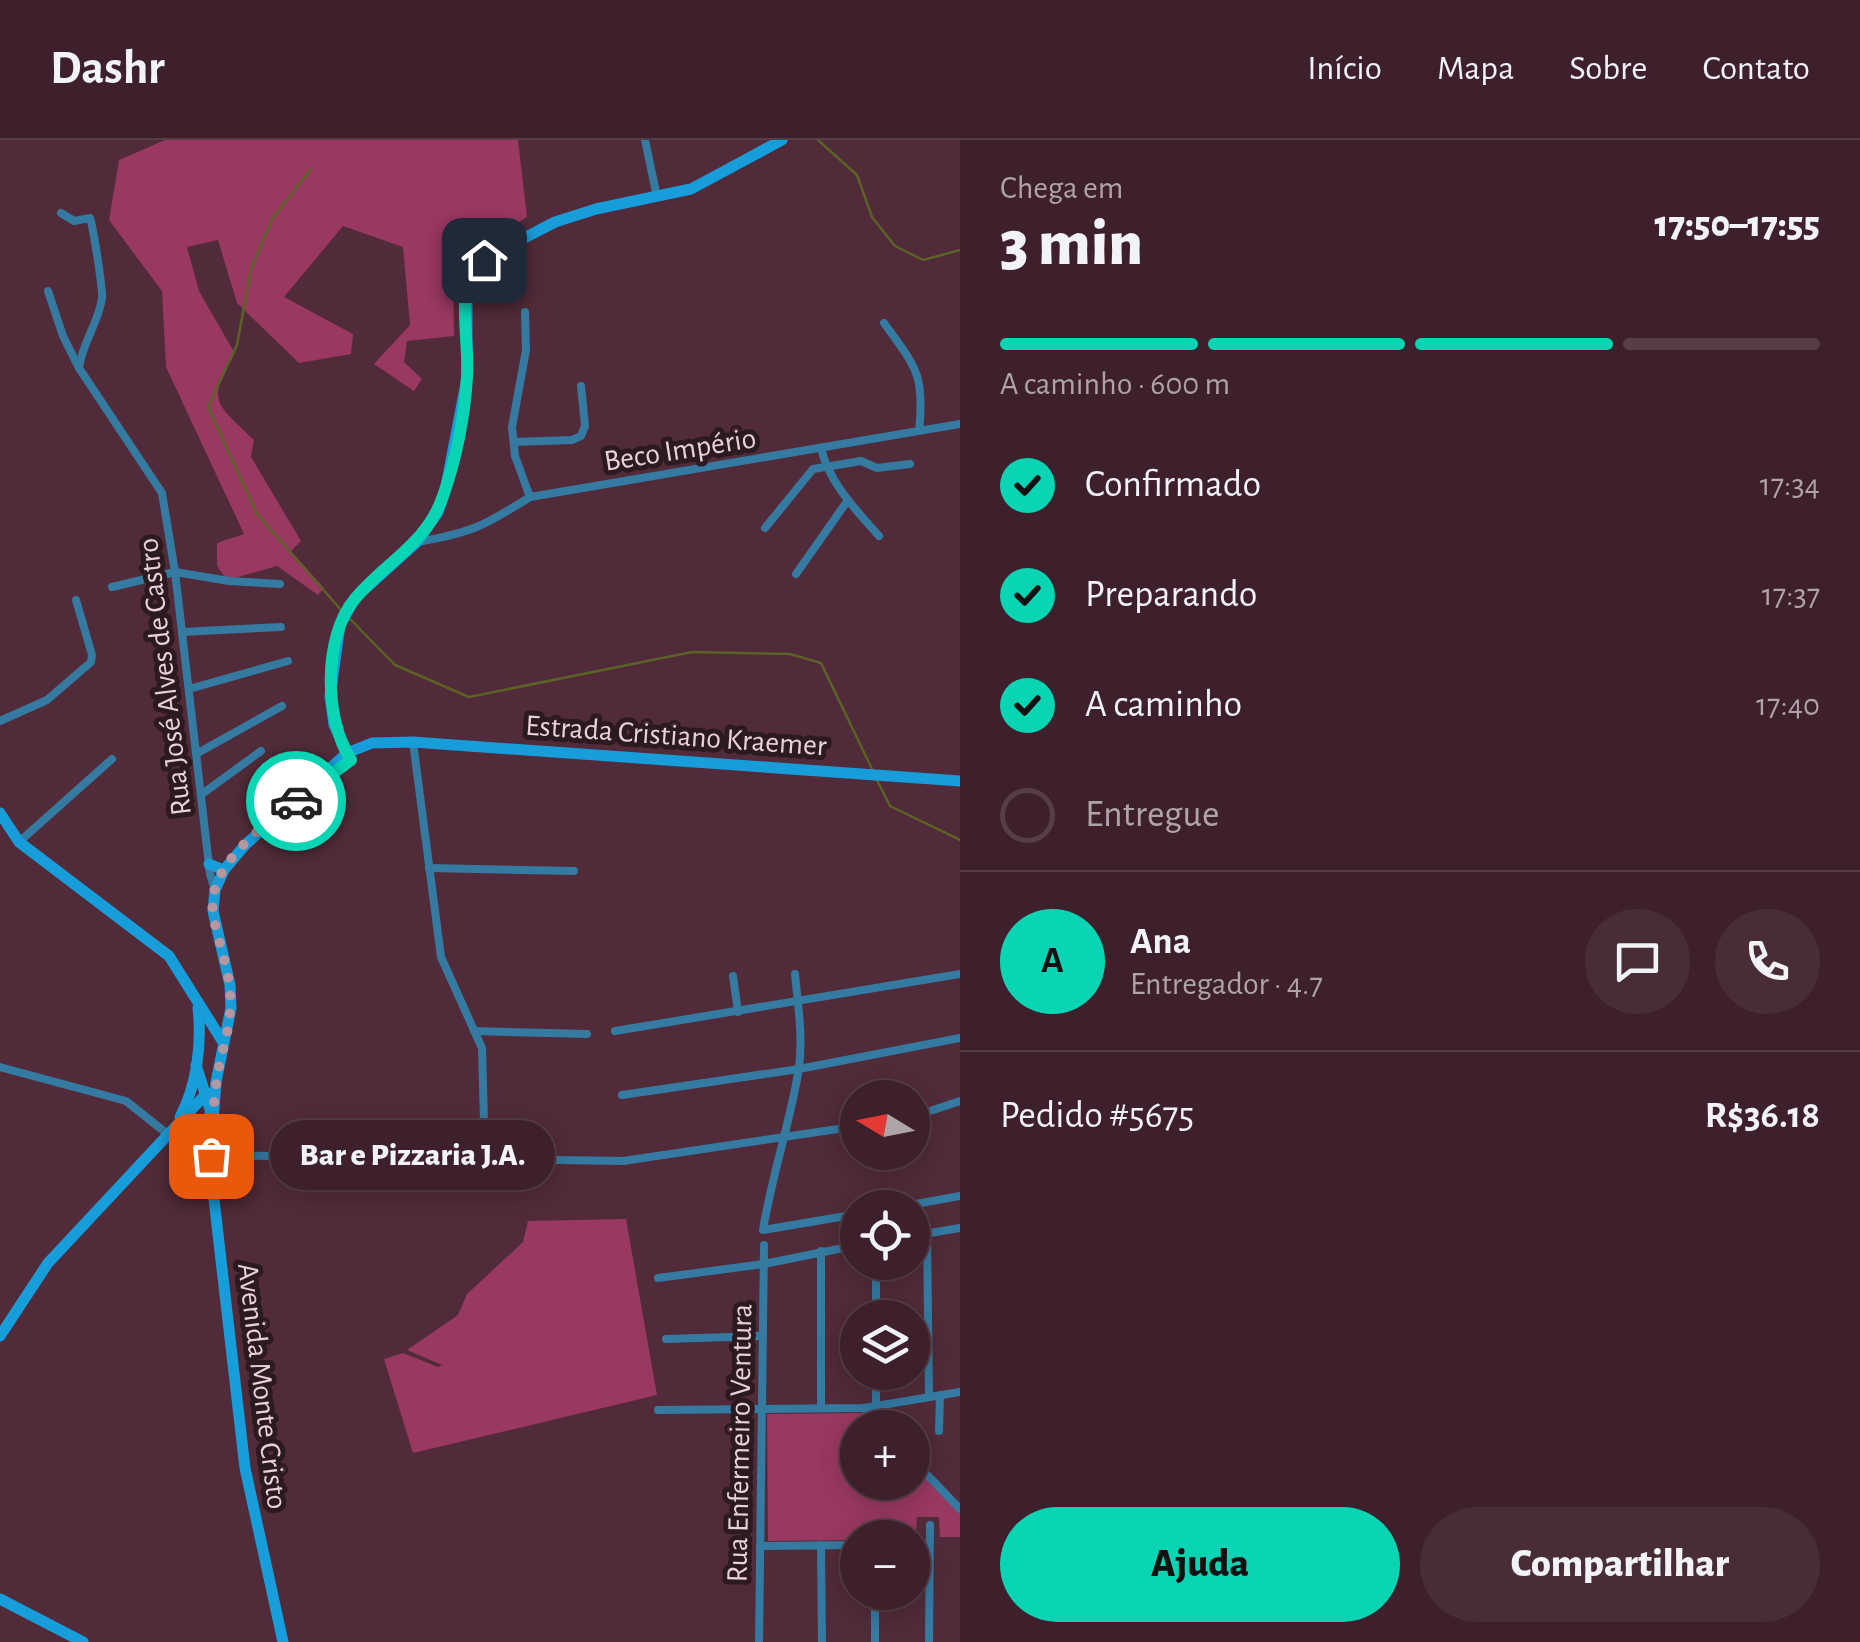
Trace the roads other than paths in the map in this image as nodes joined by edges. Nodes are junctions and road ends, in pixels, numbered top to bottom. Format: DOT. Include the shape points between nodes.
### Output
graph roads {
  1 [pos="645,140"];
  2 [pos="782,140"];
  3 [pos="657,197"];
  4 [pos="61,213"];
  5 [pos="48,291"];
  6 [pos="525,312"];
  7 [pos="884,323"];
  8 [pos="79,368"];
  9 [pos="582,386"];
  10 [pos="960,424"];
  11 [pos="919,431"];
  12 [pos="514,442"];
  13 [pos="821,448"];
  14 [pos="910,464"];
  15 [pos="825,467"];
  16 [pos="530,496"];
  17 [pos="848,500"];
  18 [pos="764,528"];
  19 [pos="880,536"];
  20 [pos="417,542"];
  21 [pos="175,572"];
  22 [pos="796,574"];
  23 [pos="280,584"];
  24 [pos="112,587"];
  25 [pos="76,600"];
  26 [pos="282,626"];
  27 [pos="182,632"];
  28 [pos="288,661"];
  29 [pos="189,689"];
  30 [pos="282,706"];
  31 [pos="0,721"];
  32 [pos="336,730"];
  33 [pos="413,742"];
  34 [pos="372,743"];
  35 [pos="389,744"];
  36 [pos="260,751"];
  37 [pos="196,754"];
  38 [pos="349,756"];
  39 [pos="112,759"];
  40 [pos="334,764"];
  41 [pos="960,781"];
  42 [pos="202,794"];
  43 [pos="292,804"];
  44 [pos="0,813"];
  45 [pos="19,842"];
  46 [pos="208,864"];
  47 [pos="429,868"];
  48 [pos="574,871"];
  49 [pos="219,880"];
  50 [pos="794,974"];
  51 [pos="960,974"];
  52 [pos="734,976"];
  53 [pos="197,999"];
  54 [pos="798,1002"];
  55 [pos="738,1012"];
  56 [pos="230,1019"];
  57 [pos="214,1028"];
  58 [pos="615,1030"];
  59 [pos="474,1031"];
  60 [pos="587,1034"];
  61 [pos="960,1038"];
  62 [pos="199,1043"];
  63 [pos="223,1047"];
  64 [pos="196,1065"];
  65 [pos="0,1066"];
  66 [pos="798,1068"];
  67 [pos="216,1082"];
  68 [pos="206,1095"];
  69 [pos="622,1095"];
  70 [pos="960,1102"];
  71 [pos="930,1111"];
  72 [pos="840,1129"];
  73 [pos="212,1134"];
  74 [pos="170,1136"];
  75 [pos="782,1138"];
  76 [pos="211,1156"];
  77 [pos="486,1160"];
  78 [pos="960,1196"];
  79 [pos="930,1201"];
  80 [pos="840,1217"];
  81 [pos="960,1228"];
  82 [pos="930,1233"];
  83 [pos="764,1245"];
  84 [pos="840,1248"];
  85 [pos="820,1251"];
  86 [pos="764,1264"];
  87 [pos="658,1278"];
  88 [pos="928,1280"];
  89 [pos="0,1336"];
  90 [pos="762,1336"];
  91 [pos="666,1338"];
  92 [pos="876,1390"];
  93 [pos="960,1392"];
  94 [pos="940,1395"];
  95 [pos="929,1397"];
  96 [pos="876,1406"];
  97 [pos="821,1407"];
  98 [pos="761,1408"];
  99 [pos="864,1408"];
  100 [pos="658,1410"];
  101 [pos="939,1431"];
  102 [pos="930,1478"];
  103 [pos="960,1509"];
  104 [pos="821,1545"];
  105 [pos="840,1545"];
  106 [pos="760,1546"];
  107 [pos="0,1599"];
  108 [pos="875,1610"];
  109 [pos="929,1610"];
  110 [pos="83,1642"];
  111 [pos="283,1642"];
  112 [pos="760,1642"];
  113 [pos="822,1642"];
  114 [pos="875,1642"];
  115 [pos="929,1642"];
  1 -- 3 [label="street"];
  2 -- 3 [label="main road" via="691,189"];
  3 -- 20 [label="main road" via="555,222 473,269 458,435 438,512"];
  4 -- 8 [label="street" via="74,221 92,219 102,298"];
  5 -- 8 [label="street, Rua José Alves de Castro"];
  6 -- 12 [label="street"];
  7 -- 11 [label="street" via="920,376"];
  8 -- 21 [label="street, Rua José Alves de Castro" via="162,493"];
  9 -- 12 [label="street" via="581,436"];
  10 -- 11 [label="street, Beco Império"];
  11 -- 13 [label="street, Beco Império"];
  12 -- 16 [label="street"];
  13 -- 15 [label="street"];
  13 -- 16 [label="street, Beco Império"];
  14 -- 15 [label="street"];
  15 -- 17 [label="street"];
  15 -- 18 [label="street" via="808,472"];
  16 -- 20 [label="street, Beco Império" via="482,528"];
  17 -- 19 [label="street"];
  17 -- 22 [label="street"];
  20 -- 32 [label="main road" via="355,598 340,625 331,686"];
  21 -- 23 [label="street"];
  21 -- 24 [label="street"];
  21 -- 27 [label="street, Rua José Alves de Castro"];
  25 -- 31 [label="street" via="91,662 47,700"];
  26 -- 27 [label="street"];
  27 -- 29 [label="street, Rua José Alves de Castro"];
  28 -- 29 [label="street"];
  29 -- 37 [label="street, Rua José Alves de Castro"];
  30 -- 37 [label="street"];
  32 -- 34 [label="main road"];
  32 -- 38 [label="main road"];
  32 -- 40 [label="main road"];
  33 -- 35 [label="main road, Estrada Cristiano Kraemer"];
  33 -- 41 [label="main road, Estrada Cristiano Kraemer"];
  33 -- 47 [label="street"];
  34 -- 35 [label="main road, Estrada Cristiano Kraemer"];
  34 -- 38 [label="main road, Estrada Cristiano Kraemer"];
  35 -- 38 [label="main road, Estrada Cristiano Kraemer"];
  36 -- 42 [label="street"];
  37 -- 42 [label="street, Rua José Alves de Castro"];
  38 -- 40 [label="main road, Estrada Cristiano Kraemer"];
  38 -- 43 [label="main road, Estrada Cristiano Kraemer"];
  39 -- 45 [label="street"];
  40 -- 43 [label="main road, Estrada Cristiano Kraemer"];
  42 -- 46 [label="street, Rua José Alves de Castro"];
  43 -- 49 [label="main road, Estrada Cristiano Kraemer" via="245,845"];
  44 -- 45 [label="main road"];
  45 -- 53 [label="main road" via="156,944"];
  46 -- 49 [label="main road"];
  46 -- 49 [label="street, Rua José Alves de Castro"];
  47 -- 48 [label="street"];
  47 -- 59 [label="street" via="441,958"];
  49 -- 56 [label="main road" via="213,911 230,985"];
  50 -- 54 [label="street"];
  51 -- 54 [label="street"];
  52 -- 55 [label="street"];
  53 -- 57 [label="main road"];
  53 -- 62 [label="main road"];
  54 -- 55 [label="street"];
  54 -- 66 [label="street"];
  55 -- 58 [label="street"];
  56 -- 57 [label="main road"];
  56 -- 63 [label="main road"];
  57 -- 62 [label="main road"];
  57 -- 63 [label="main road"];
  59 -- 60 [label="street"];
  59 -- 77 [label="street" via="482,1048"];
  61 -- 66 [label="street"];
  62 -- 64 [label="main road"];
  63 -- 67 [label="main road, Avenida Monte Cristo"];
  64 -- 68 [label="main road, Avenida Monte Cristo"];
  64 -- 74 [label="main road"];
  65 -- 74 [label="street" via="126,1101"];
  66 -- 69 [label="street"];
  66 -- 75 [label="street"];
  67 -- 68 [label="main road"];
  67 -- 73 [label="main road, Avenida Monte Cristo"];
  68 -- 73 [label="main road, Avenida Monte Cristo"];
  68 -- 74 [label="main road"];
  70 -- 71 [label="street"];
  72 -- 75 [label="street"];
  73 -- 76 [label="main road, Avenida Monte Cristo"];
  74 -- 89 [label="main road" via="48,1263"];
  75 -- 77 [label="street" via="623,1161"];
  75 -- 80 [label="street" via="763,1230"];
  76 -- 77 [label="street"];
  76 -- 111 [label="main road, Avenida Monte Cristo" via="245,1468"];
  78 -- 79 [label="street"];
  81 -- 82 [label="street"];
  83 -- 86 [label="street, Rua Enfermeiro Ventura"];
  84 -- 85 [label="street"];
  85 -- 86 [label="street"];
  85 -- 97 [label="street"];
  86 -- 87 [label="street"];
  86 -- 90 [label="street, Rua Enfermeiro Ventura"];
  88 -- 95 [label="street"];
  90 -- 91 [label="street"];
  90 -- 98 [label="street, Rua Enfermeiro Ventura"];
  92 -- 96 [label="street"];
  93 -- 94 [label="street"];
  94 -- 95 [label="street"];
  94 -- 101 [label="street"];
  95 -- 96 [label="street"];
  96 -- 99 [label="street"];
  97 -- 98 [label="street"];
  97 -- 99 [label="street"];
  98 -- 100 [label="street"];
  98 -- 106 [label="street, Rua Enfermeiro Ventura"];
  102 -- 103 [label="street"];
  104 -- 105 [label="street"];
  104 -- 106 [label="street"];
  104 -- 113 [label="street"];
  106 -- 112 [label="street, Rua Enfermeiro Ventura"];
  107 -- 110 [label="main road"];
  108 -- 114 [label="street"];
  109 -- 115 [label="street"];
}
